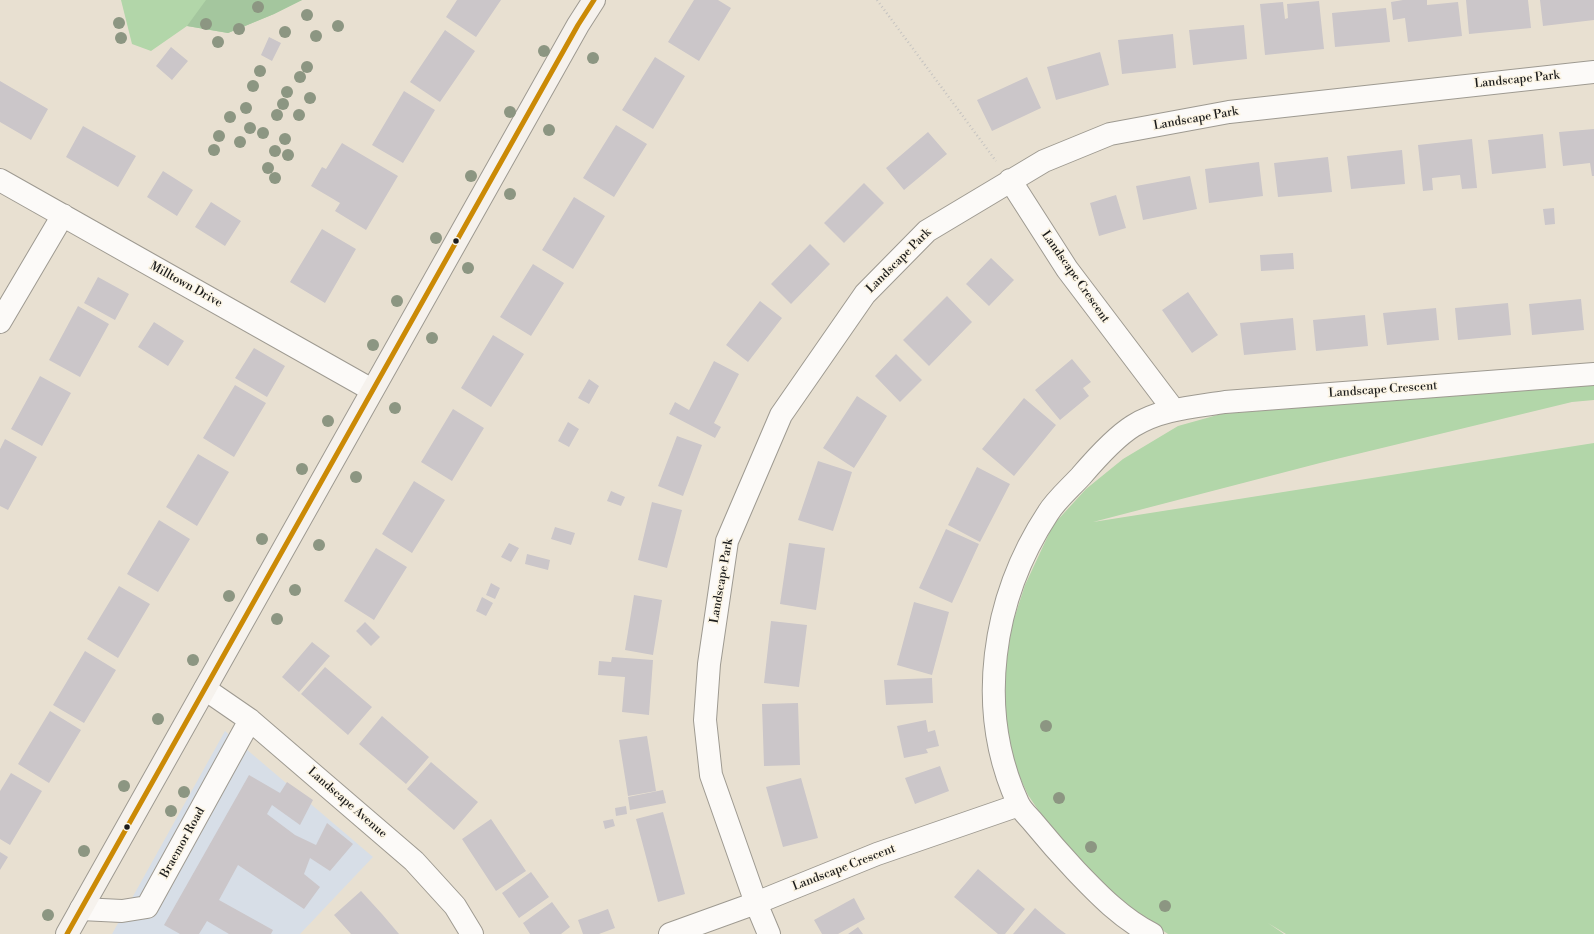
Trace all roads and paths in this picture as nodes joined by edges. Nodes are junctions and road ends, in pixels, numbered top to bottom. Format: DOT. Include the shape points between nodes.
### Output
graph roads {
  1 [pos="594,0"];
  2 [pos="878,0"];
  3 [pos="1594,72"];
  4 [pos="1005,173"];
  5 [pos="0,180"];
  6 [pos="63,215"];
  7 [pos="0,322"];
  8 [pos="1594,374"];
  9 [pos="372,390"];
  10 [pos="1173,409"];
  11 [pos="205,689"];
  12 [pos="250,720"];
  13 [pos="1019,805"];
  14 [pos="756,903"];
  15 [pos="80,909"];
  16 [pos="67,934"];
  17 [pos="472,934"];
  18 [pos="670,934"];
  19 [pos="769,934"];
  20 [pos="1152,934"];
  1 -- 9 [label="main road"];
  2 -- 4 [label="path"];
  3 -- 4 [label="street, Landscape Park" via="1228,112 1118,133"];
  4 -- 10 [label="street, Landscape Crescent" via="1067,269"];
  4 -- 14 [label="street, Landscape Park" via="927,231 865,294 781,415 727,541 709,664 705,720 711,775"];
  5 -- 6 [label="street, Milltown Drive"];
  6 -- 7 [label="street"];
  6 -- 9 [label="street, Milltown Drive"];
  8 -- 10 [label="street, Landscape Crescent" via="1225,402"];
  9 -- 11 [label="main road"];
  10 -- 13 [label="street, Landscape Crescent" via="1132,427 1094,461 1048,512 1012,585 998,636 993,686 995,730 1003,765"];
  11 -- 12 [label="street, Landscape Avenue"];
  11 -- 15 [label="main road"];
  12 -- 15 [label="street, Braemor Road" via="147,907 122,911"];
  12 -- 17 [label="street, Landscape Avenue" via="414,861 455,906"];
  13 -- 14 [label="street, Landscape Crescent" via="877,854"];
  13 -- 20 [label="street, Landscape Crescent" via="1104,901"];
  14 -- 18 [label="street, Landscape Crescent"];
  14 -- 19 [label="street, Landscape Park"];
  15 -- 16 [label="main road"];
}
